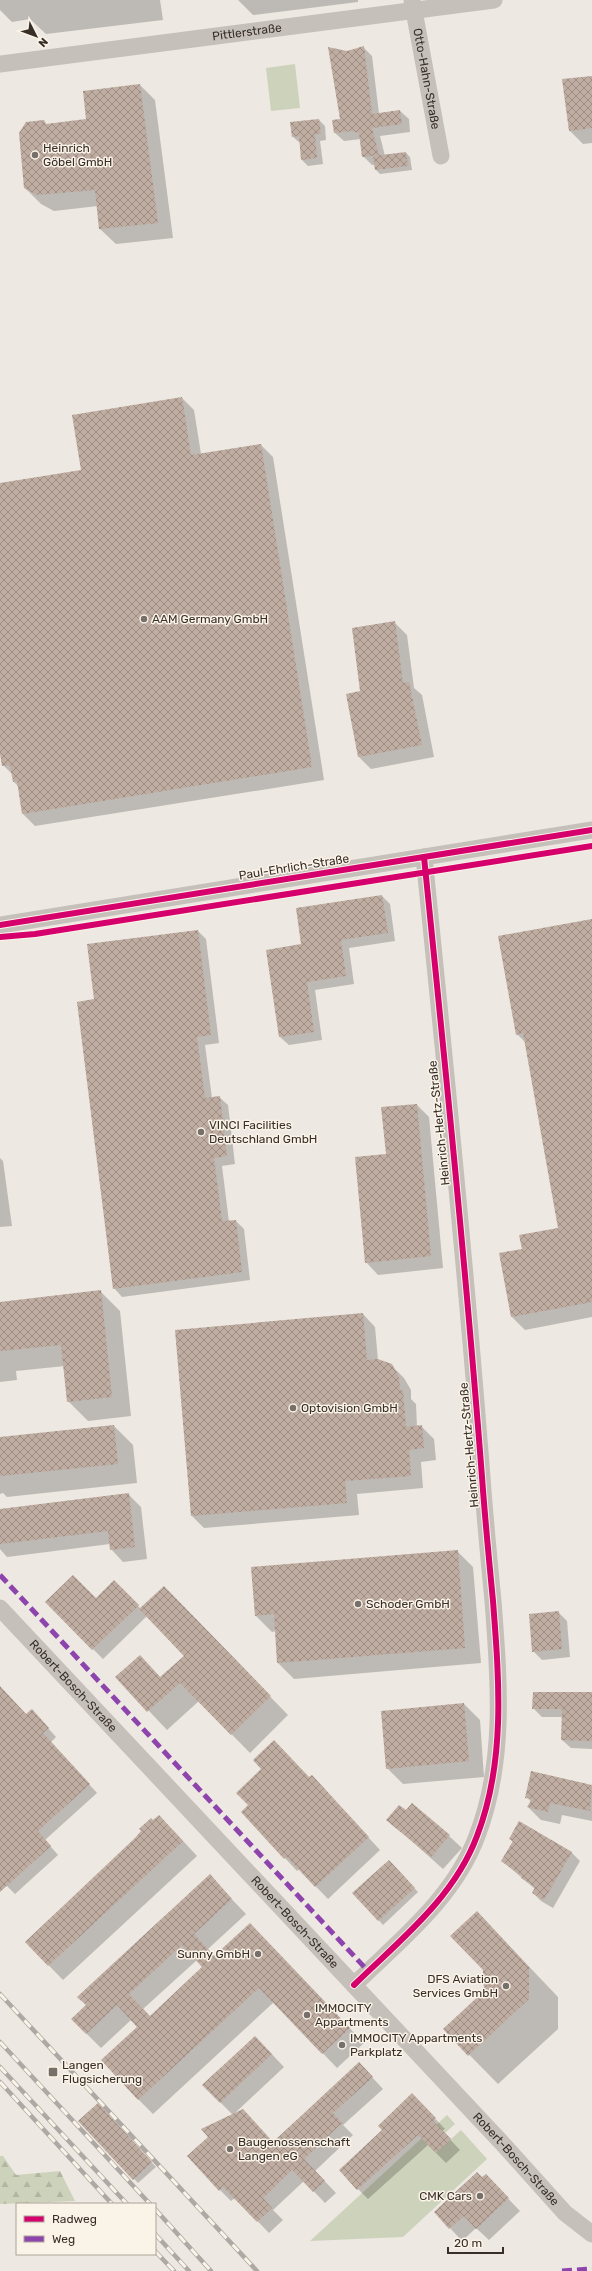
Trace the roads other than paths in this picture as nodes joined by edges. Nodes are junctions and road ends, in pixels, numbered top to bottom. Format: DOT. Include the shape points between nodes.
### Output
graph roads {
  1 [pos="494,0"];
  2 [pos="413,5"];
  3 [pos="0,64"];
  4 [pos="441,156"];
  5 [pos="592,830"];
  6 [pos="424,857"];
  7 [pos="0,925"];
  8 [pos="0,1608"];
  9 [pos="354,1985"];
  10 [pos="592,2234"];
  1 -- 2 [label="street, Pittlerstraße"];
  2 -- 3 [label="street, Pittlerstraße"];
  2 -- 4 [label="street, Otto-Hahn-Straße"];
  5 -- 6 [label="street, Paul-Ehrlich-Straße"];
  6 -- 7 [label="street, Paul-Ehrlich-Straße"];
  6 -- 9 [label="street, Heinrich-Hertz-Straße" via="475,1381 498,1666 498,1727 493,1780 479,1833 469,1857 456,1879 436,1904"];
  8 -- 9 [label="street, Robert-Bosch-Straße"];
  9 -- 10 [label="street, Robert-Bosch-Straße" via="565,2213"];
}
